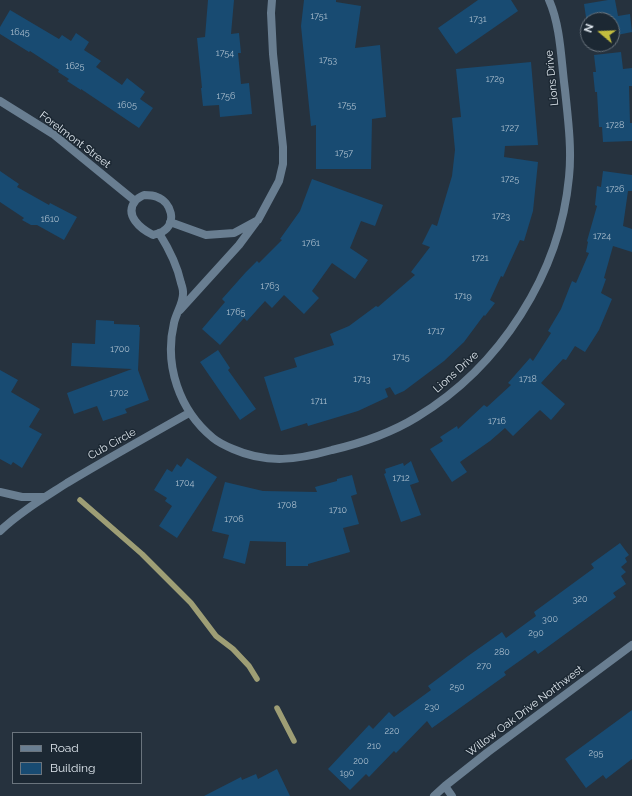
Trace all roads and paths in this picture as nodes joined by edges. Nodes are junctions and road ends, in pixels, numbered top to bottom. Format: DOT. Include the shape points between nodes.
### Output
graph roads {
  1 [pos="272,0"];
  2 [pos="549,0"];
  3 [pos="0,101"];
  4 [pos="135,201"];
  5 [pos="258,220"];
  6 [pos="170,222"];
  7 [pos="159,233"];
  8 [pos="177,314"];
  9 [pos="190,413"];
  10 [pos="0,492"];
  11 [pos="46,496"];
  12 [pos="0,531"];
  13 [pos="632,645"];
  14 [pos="445,786"];
  15 [pos="434,796"];
  16 [pos="452,796"];
  1 -- 5 [label="street, Lions Drive" via="272,34 283,164 279,181"];
  2 -- 9 [label="street, Lions Drive" via="557,29 566,101 570,155 568,185 560,229 552,254 539,283 499,347 458,388 415,419 378,437 319,454 273,460 239,452 213,438"];
  3 -- 4 [label="street, Forelmont Street" via="53,134"];
  4 -- 6 [label="street" via="144,194 158,197 168,204 172,215"];
  4 -- 7 [label="street" via="131,211 134,220 143,230 153,235"];
  5 -- 6 [label="street" via="234,233 206,235"];
  5 -- 8 [label="street, Lions Drive"];
  6 -- 7 [label="street" via="163,232"];
  7 -- 8 [label="street, Lions Drive" via="178,269 184,293"];
  8 -- 9 [label="street, Lions Drive" via="172,337 173,373 179,393"];
  9 -- 11 [label="street, Cub Circle"];
  10 -- 11 [label="street, Cub Circle" via="22,498"];
  11 -- 12 [label="street, Cub Circle"];
  13 -- 14 [label="street, Willow Oak Drive Northwest"];
  14 -- 15 [label="street, Willow Oak Drive Northwest"];
  14 -- 16 [label="street"];
}
